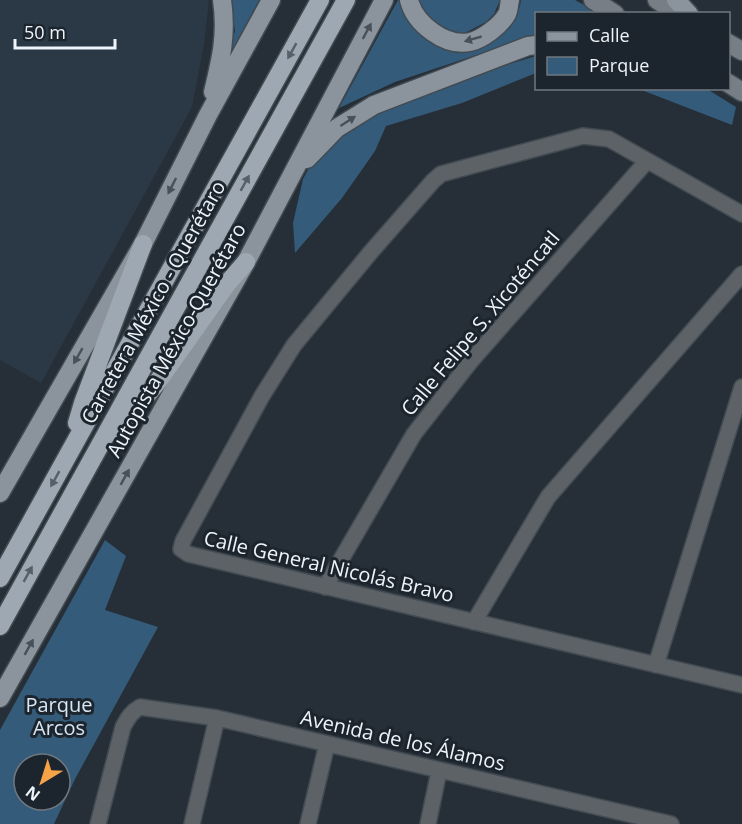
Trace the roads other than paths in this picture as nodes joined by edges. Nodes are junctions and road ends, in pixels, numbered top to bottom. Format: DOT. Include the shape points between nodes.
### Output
graph roads {
  1 [pos="222,0"];
  2 [pos="271,0"];
  3 [pos="320,0"];
  4 [pos="346,0"];
  5 [pos="384,0"];
  6 [pos="409,0"];
  7 [pos="510,0"];
  8 [pos="593,0"];
  9 [pos="657,0"];
  10 [pos="676,0"];
  11 [pos="612,12"];
  12 [pos="676,12"];
  13 [pos="687,12"];
  14 [pos="535,45"];
  15 [pos="208,115"];
  16 [pos="647,160"];
  17 [pos="281,195"];
  18 [pos="742,214"];
  19 [pos="142,244"];
  20 [pos="246,262"];
  21 [pos="742,274"];
  22 [pos="742,387"];
  23 [pos="66,458"];
  24 [pos="88,466"];
  25 [pos="0,493"];
  26 [pos="0,578"];
  27 [pos="325,586"];
  28 [pos="474,622"];
  29 [pos="0,626"];
  30 [pos="656,665"];
  31 [pos="742,685"];
  32 [pos="0,698"];
  33 [pos="216,718"];
  34 [pos="327,744"];
  35 [pos="439,771"];
  36 [pos="99,824"];
  37 [pos="192,824"];
  38 [pos="308,824"];
  39 [pos="428,824"];
  40 [pos="668,824"];
  1 -- 15 [label="main road" via="223,51"];
  2 -- 15 [label="main road"];
  3 -- 23 [label="highway, Carretera México - Querétaro, one-way"];
  24 -- 4 [label="highway, Carretera México - Querétaro, one-way"];
  17 -- 5 [label="main road, Autopista México-Querétaro, one-way"];
  7 -- 6 [label="main road, one-way" via="508,13 492,31 471,42 444,39 427,28 416,17"];
  8 -- 11 [label="main road"];
  9 -- 12 [label="main road"];
  10 -- 13 [label="main road"];
  17 -- 14 [label="main road, one-way" via="312,153 338,128 374,105"];
  15 -- 19 [label="main road, one-way"];
  16 -- 18 [label="street, Calle General Nicolás Bravo"];
  16 -- 27 [label="street, Calle Felipe S. Xicoténcatl" via="471,361 414,434"];
  16 -- 27 [label="street, Calle General Nicolás Bravo" via="609,139 583,136 441,174 369,253 294,345 262,396 181,549 188,554"];
  17 -- 20 [label="main road, Autopista México-Querétaro"];
  19 -- 23 [label="highway"];
  19 -- 25 [label="main road, one-way"];
  20 -- 24 [label="highway" via="156,384"];
  32 -- 20 [label="main road, Autopista México-Querétaro, one-way"];
  21 -- 28 [label="street" via="548,497"];
  22 -- 30 [label="street"];
  23 -- 26 [label="highway, Carretera México - Querétaro, one-way"];
  29 -- 24 [label="highway, Carretera México - Querétaro, one-way"];
  27 -- 28 [label="street, Calle General Nicolás Bravo"];
  28 -- 30 [label="street, Calle General Nicolás Bravo"];
  30 -- 31 [label="street, Calle General Nicolás Bravo"];
  33 -- 34 [label="street, Avenida de los Álamos"];
  33 -- 36 [label="street, Avenida de los Álamos" via="140,707 133,710 123,727"];
  33 -- 37 [label="street"];
  34 -- 35 [label="street, Avenida de los Álamos"];
  34 -- 38 [label="street"];
  35 -- 39 [label="street"];
  35 -- 40 [label="street, Avenida de los Álamos"];
}
